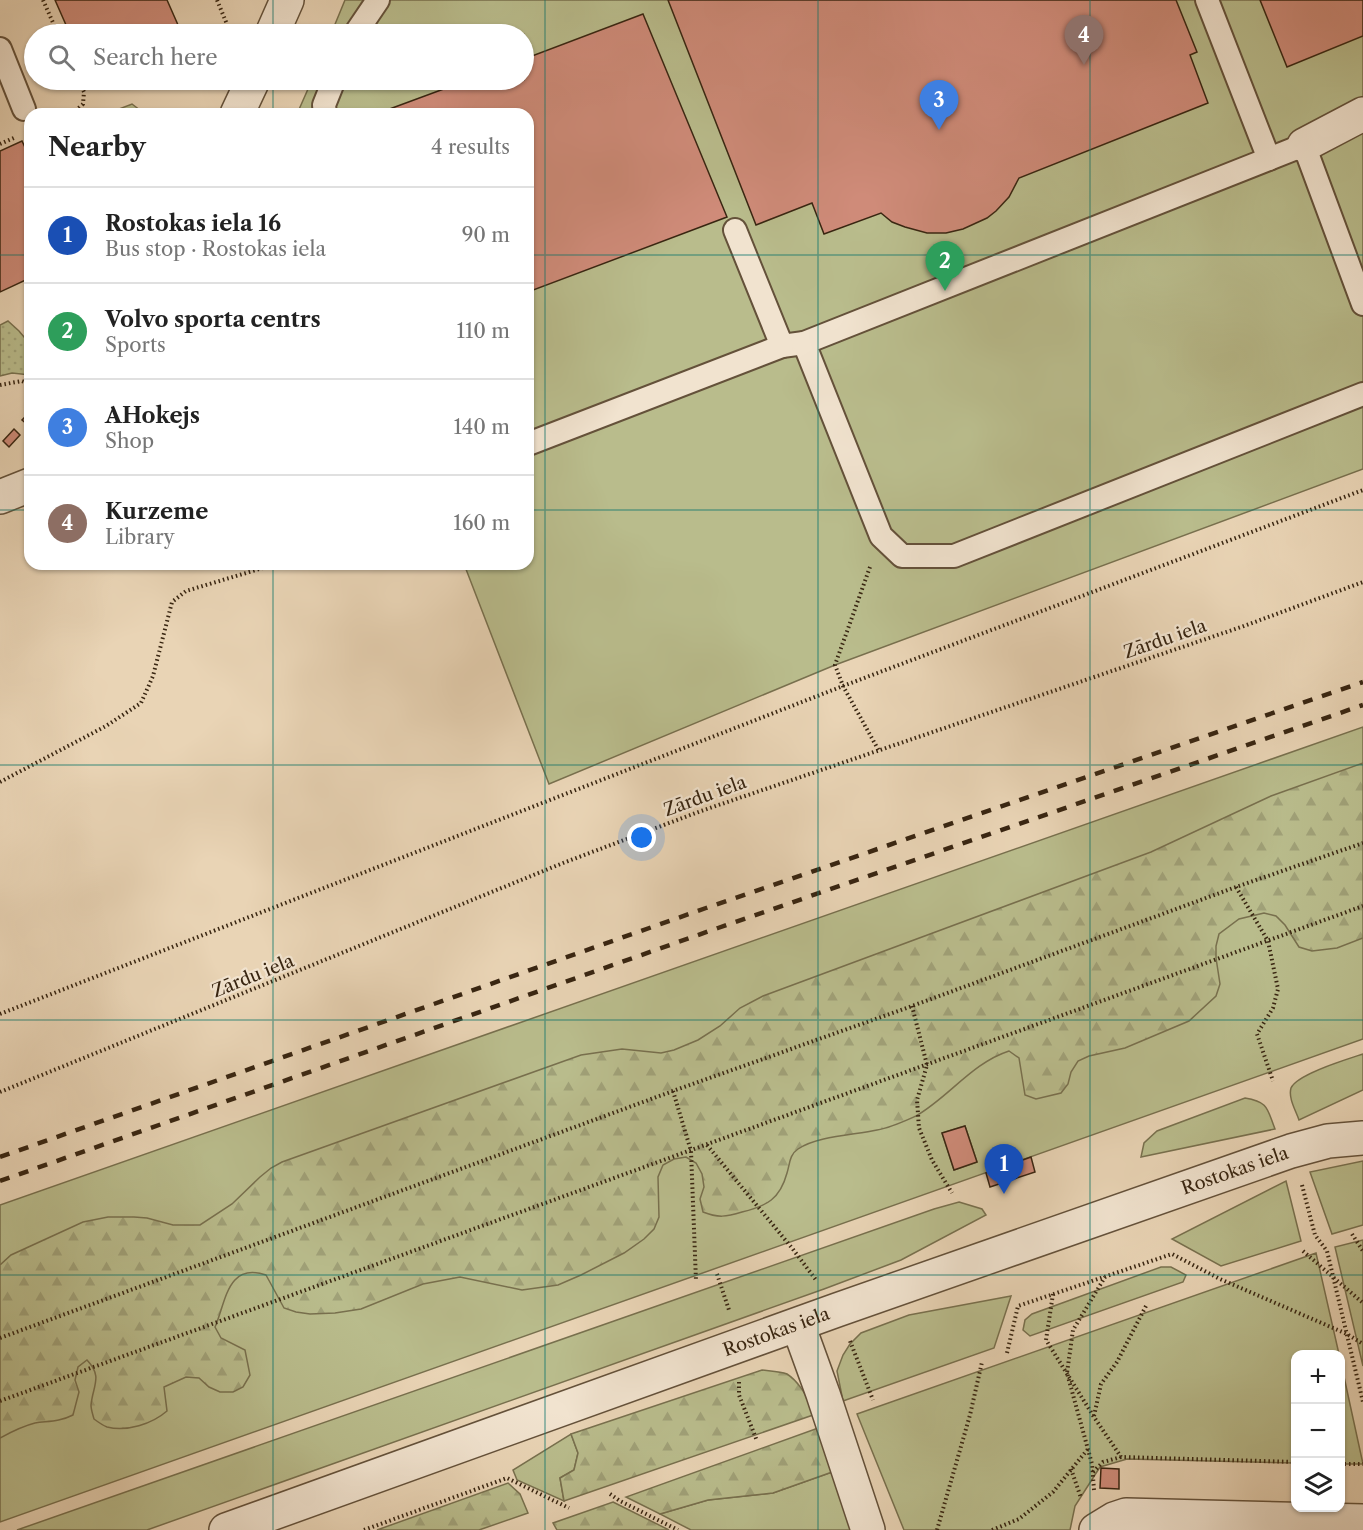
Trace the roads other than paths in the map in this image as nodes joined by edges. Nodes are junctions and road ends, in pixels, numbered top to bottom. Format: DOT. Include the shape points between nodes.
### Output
graph roads {
  1 [pos="287,0"];
  2 [pos="378,0"];
  3 [pos="1207,0"];
  4 [pos="276,24"];
  5 [pos="362,24"];
  6 [pos="0,49"];
  7 [pos="248,90"];
  8 [pos="330,90"];
  9 [pos="24,108"];
  10 [pos="240,108"];
  11 [pos="324,108"];
  12 [pos="1363,114"];
  13 [pos="1304,145"];
  14 [pos="1269,159"];
  15 [pos="735,230"];
  16 [pos="1363,304"];
  17 [pos="793,344"];
  18 [pos="1363,394"];
  19 [pos="534,442"];
  20 [pos="24,487"];
  21 [pos="0,497"];
  22 [pos="1363,1120"];
  23 [pos="1363,1138"];
  24 [pos="1328,1141"];
  25 [pos="798,1325"];
  26 [pos="1363,1521"];
  27 [pos="226,1530"];
  28 [pos="868,1530"];
  29 [pos="1096,1530"];
  1 -- 4 [label="street"];
  2 -- 5 [label="lane"];
  3 -- 14 [label="lane"];
  6 -- 9 [label="lane"];
  7 -- 10 [label="street"];
  8 -- 11 [label="lane"];
  12 -- 13 [label="street"];
  13 -- 14 [label="lane"];
  13 -- 16 [label="lane"];
  14 -- 17 [label="lane"];
  15 -- 17 [label="lane"];
  17 -- 18 [label="lane" via="881,536 902,556 954,556"];
  17 -- 19 [label="lane"];
  20 -- 21 [label="street"];
  22 -- 24 [label="street, Rostokas iela"];
  23 -- 24 [label="street, Rostokas iela"];
  24 -- 25 [label="street, Rostokas iela"];
  25 -- 27 [label="street, Rostokas iela"];
  25 -- 28 [label="street"];
  26 -- 29 [label="street" via="1126,1515"];
}
